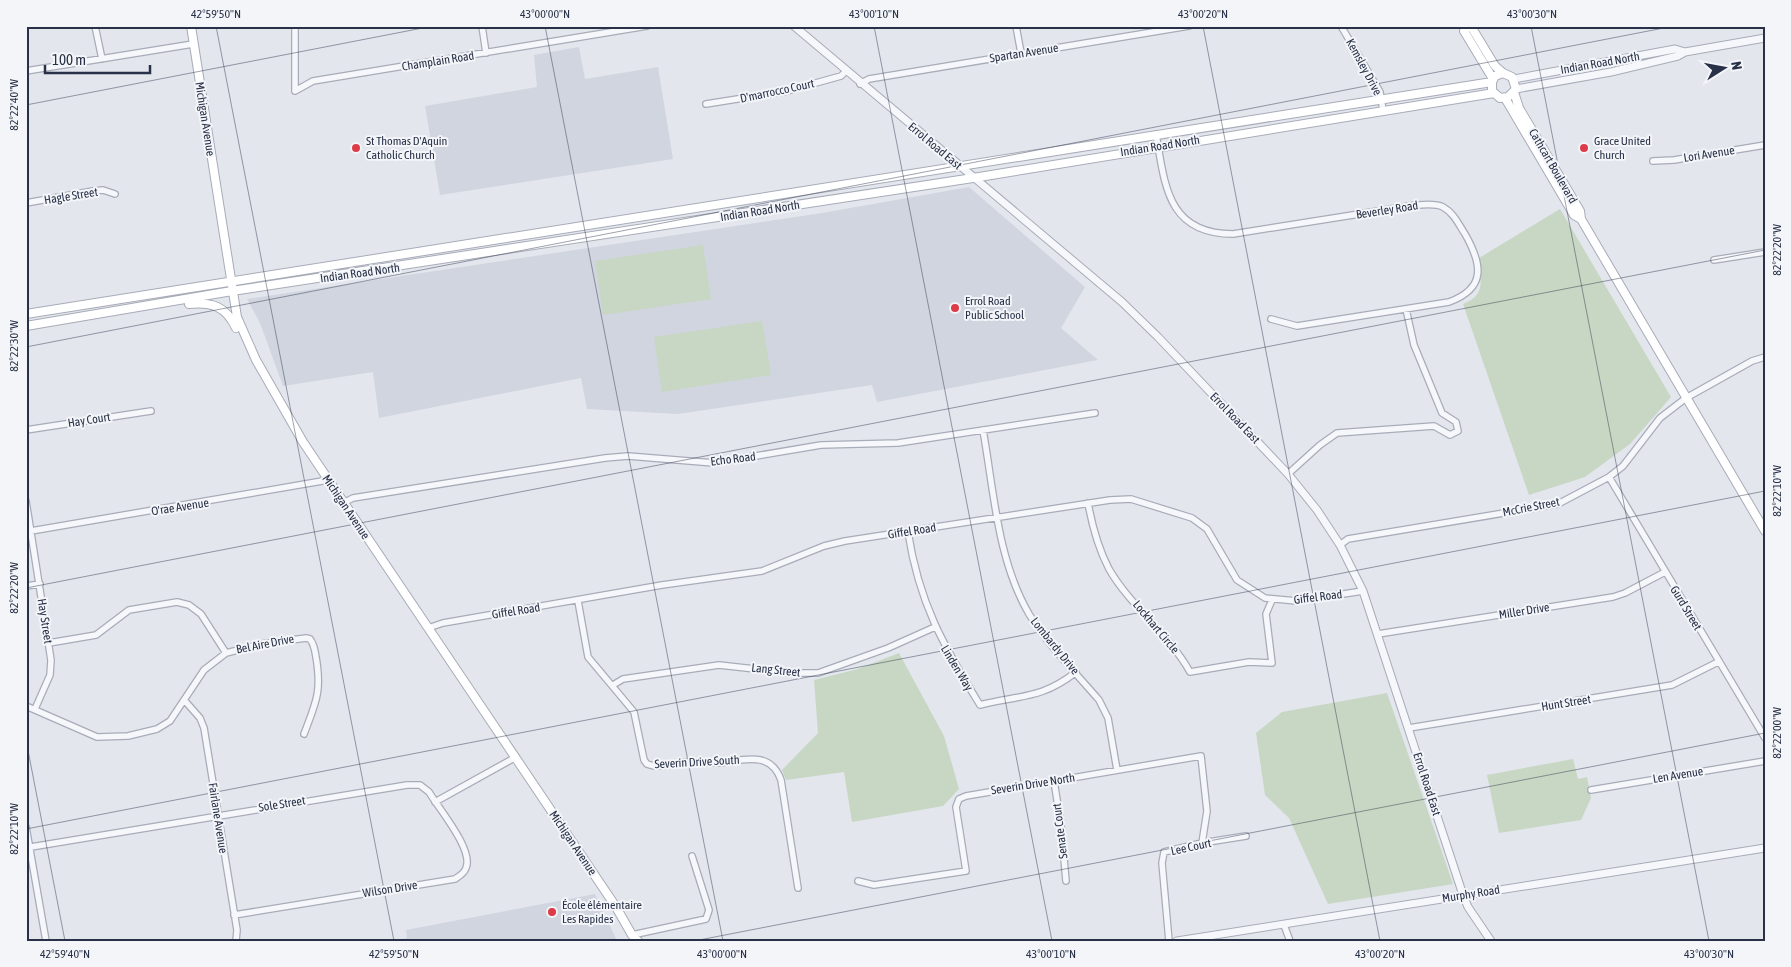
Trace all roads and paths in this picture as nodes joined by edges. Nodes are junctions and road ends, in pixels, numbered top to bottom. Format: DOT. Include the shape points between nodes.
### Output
graph roads {
  1 [pos="95,26"];
  2 [pos="190,26"];
  3 [pos="295,26"];
  4 [pos="482,26"];
  5 [pos="647,26"];
  6 [pos="794,26"];
  7 [pos="1016,26"];
  8 [pos="1189,26"];
  9 [pos="1341,26"];
  10 [pos="1467,26"];
  11 [pos="1765,38"];
  12 [pos="193,44"];
  13 [pos="1685,52"];
  14 [pos="486,53"];
  15 [pos="1021,53"];
  16 [pos="102,59"];
  17 [pos="846,71"];
  18 [pos="26,72"];
  19 [pos="1503,73"];
  20 [pos="1514,78"];
  21 [pos="1492,80"];
  22 [pos="860,84"];
  23 [pos="1515,91"];
  24 [pos="1494,93"];
  25 [pos="1381,98"];
  26 [pos="1505,98"];
  27 [pos="706,104"];
  28 [pos="1383,110"];
  29 [pos="1156,134"];
  30 [pos="1765,145"];
  31 [pos="1158,146"];
  32 [pos="1653,160"];
  33 [pos="961,168"];
  34 [pos="973,178"];
  35 [pos="115,194"];
  36 [pos="26,203"];
  37 [pos="1581,219"];
  38 [pos="1765,252"];
  39 [pos="1714,260"];
  40 [pos="231,280"];
  41 [pos="232,291"];
  42 [pos="167,303"];
  43 [pos="1406,309"];
  44 [pos="26,314"];
  45 [pos="1271,319"];
  46 [pos="26,326"];
  47 [pos="1765,357"];
  48 [pos="256,360"];
  49 [pos="1686,398"];
  50 [pos="151,410"];
  51 [pos="1095,413"];
  52 [pos="26,430"];
  53 [pos="984,430"];
  54 [pos="1288,474"];
  55 [pos="1609,477"];
  56 [pos="328,480"];
  57 [pos="26,501"];
  58 [pos="344,503"];
  59 [pos="1088,503"];
  60 [pos="998,517"];
  61 [pos="31,531"];
  62 [pos="1765,531"];
  63 [pos="908,532"];
  64 [pos="1340,545"];
  65 [pos="1665,572"];
  66 [pos="40,584"];
  67 [pos="26,586"];
  68 [pos="1363,591"];
  69 [pos="578,600"];
  70 [pos="1272,600"];
  71 [pos="935,627"];
  72 [pos="428,628"];
  73 [pos="1378,634"];
  74 [pos="49,643"];
  75 [pos="226,653"];
  76 [pos="1718,662"];
  77 [pos="1076,672"];
  78 [pos="613,685"];
  79 [pos="185,701"];
  80 [pos="26,706"];
  81 [pos="35,709"];
  82 [pos="1409,728"];
  83 [pos="304,734"];
  84 [pos="1765,738"];
  85 [pos="516,757"];
  86 [pos="1765,761"];
  87 [pos="1117,770"];
  88 [pos="1054,781"];
  89 [pos="1591,790"];
  90 [pos="435,802"];
  91 [pos="217,814"];
  92 [pos="26,828"];
  93 [pos="1246,836"];
  94 [pos="1202,843"];
  95 [pos="31,847"];
  96 [pos="1765,848"];
  97 [pos="692,856"];
  98 [pos="858,881"];
  99 [pos="1066,881"];
  100 [pos="798,888"];
  101 [pos="1463,895"];
  102 [pos="234,915"];
  103 [pos="1284,925"];
  104 [pos="631,938"];
  105 [pos="1487,939"];
  106 [pos="46,941"];
  107 [pos="236,941"];
  108 [pos="638,941"];
  109 [pos="1169,941"];
  110 [pos="1177,941"];
  111 [pos="1290,941"];
  1 -- 16 [label="street"];
  2 -- 12 [label="main road, Michigan Avenue"];
  3 -- 14 [label="street, Champlain Road" via="295,91 313,80"];
  4 -- 14 [label="street"];
  5 -- 14 [label="street, Champlain Road"];
  6 -- 17 [label="street, Errol Road East"];
  7 -- 15 [label="street"];
  8 -- 15 [label="street, Spartan Avenue"];
  9 -- 25 [label="street, Kemsley Drive"];
  10 -- 19 [label="main road" via="1472,28 1495,66"];
  10 -- 21 [label="main road" via="1464,32"];
  11 -- 13 [label="street, Indian Road North"];
  12 -- 16 [label="street"];
  12 -- 40 [label="main road, Michigan Avenue"];
  13 -- 20 [label="street, Indian Road North" via="1675,50"];
  13 -- 23 [label="street, Indian Road North" via="1628,68"];
  15 -- 22 [label="street, Spartan Avenue" via="869,79"];
  16 -- 18 [label="street"];
  17 -- 22 [label="street, Errol Road East"];
  17 -- 27 [label="street, D'marrocco Court" via="787,91"];
  19 -- 20 [label="main road"];
  19 -- 21 [label="main road, Indian Road North"];
  20 -- 23 [label="main road"];
  21 -- 24 [label="main road"];
  21 -- 25 [label="main road, Indian Road North"];
  22 -- 33 [label="street, Errol Road East"];
  23 -- 26 [label="main road, Indian Road North"];
  23 -- 37 [label="main road, Cathcart Boulevard" via="1519,108 1580,211"];
  24 -- 26 [label="main road"];
  24 -- 28 [label="main road, Indian Road North"];
  25 -- 28 [label="street, Kemsley Drive"];
  25 -- 29 [label="main road, Indian Road North"];
  26 -- 37 [label="main road, Cathcart Boulevard" via="1574,216"];
  28 -- 31 [label="main road, Indian Road North"];
  29 -- 31 [label="street, Beverley Road"];
  29 -- 33 [label="main road, Indian Road North"];
  30 -- 32 [label="street, Lori Avenue" via="1674,160"];
  31 -- 34 [label="main road, Indian Road North"];
  31 -- 43 [label="street, Beverley Road" via="1164,185 1172,203 1192,223 1217,234 1241,234 1416,205 1443,207 1455,217 1474,250 1478,262 1477,279 1471,290 1461,297"];
  33 -- 34 [label="street, Errol Road East"];
  33 -- 40 [label="main road, Indian Road North"];
  34 -- 41 [label="main road, Indian Road North"];
  34 -- 54 [label="street, Errol Road East" via="1122,302"];
  35 -- 36 [label="street, Hagle Street" via="93,191"];
  37 -- 49 [label="main road"];
  38 -- 39 [label="street"];
  40 -- 41 [label="main road, Michigan Avenue"];
  40 -- 44 [label="main road, Indian Road North"];
  41 -- 42 [label="main road, Indian Road North"];
  41 -- 48 [label="main road, Michigan Avenue" via="238,321"];
  42 -- 46 [label="main road, Indian Road North"];
  42 -- 48 [label="main road" via="209,303 224,309 244,346"];
  43 -- 45 [label="street, Beverley Road" via="1296,326"];
  43 -- 54 [label="street" via="1414,344 1442,413 1456,422 1458,431 1450,435 1434,426 1337,434"];
  47 -- 49 [label="street, McCrie Street"];
  48 -- 56 [label="main road, Michigan Avenue"];
  49 -- 55 [label="street, McCrie Street" via="1660,418 1634,454"];
  49 -- 62 [label="main road"];
  50 -- 52 [label="street, Hay Court"];
  51 -- 53 [label="street, Echo Road"];
  53 -- 58 [label="street, Echo Road" via="898,443 821,445 714,463 628,456 605,458 354,498"];
  53 -- 60 [label="street, Lombardy Drive"];
  54 -- 64 [label="street, Errol Road East"];
  55 -- 64 [label="street, McCrie Street" via="1558,504 1348,540"];
  55 -- 65 [label="street, Gurd Street"];
  56 -- 58 [label="main road, Michigan Avenue"];
  56 -- 61 [label="street, O'rae Avenue"];
  57 -- 61 [label="street, Hay Street"];
  58 -- 72 [label="main road, Michigan Avenue"];
  59 -- 60 [label="street, Giffel Road"];
  59 -- 70 [label="street, Giffel Road" via="1131,499 1192,518 1207,529 1237,580 1251,591"];
  59 -- 70 [label="street, Lockhart Circle" via="1108,568 1180,654 1190,672 1249,662 1272,663 1266,614"];
  60 -- 63 [label="street, Giffel Road"];
  60 -- 77 [label="street, Lombardy Drive" via="1008,564 1024,603 1039,629"];
  61 -- 66 [label="street, Hay Street"];
  63 -- 69 [label="street, Giffel Road" via="824,546 762,571"];
  63 -- 71 [label="street, Linden Way" via="918,581"];
  64 -- 68 [label="street, Errol Road East"];
  65 -- 73 [label="street, Miller Drive" via="1613,596"];
  65 -- 76 [label="street, Gurd Street"];
  66 -- 67 [label="street"];
  66 -- 74 [label="street, Hay Street"];
  68 -- 70 [label="street, Giffel Road" via="1297,601"];
  68 -- 73 [label="street, Errol Road East"];
  69 -- 72 [label="street, Giffel Road"];
  69 -- 78 [label="street, Severin Drive South" via="588,657"];
  71 -- 77 [label="street, Linden Way" via="980,704 1042,693"];
  71 -- 78 [label="street, Lang Street" via="876,653 818,673 719,665 622,679"];
  72 -- 85 [label="main road, Michigan Avenue"];
  73 -- 82 [label="street, Errol Road East"];
  74 -- 75 [label="street" via="96,635 136,608 178,602 201,614"];
  74 -- 81 [label="street, Hay Street" via="50,675"];
  75 -- 79 [label="street, Bel Aire Drive" via="204,670"];
  75 -- 83 [label="street, Bel Aire Drive" via="262,644 306,638 312,641 320,685"];
  76 -- 82 [label="street, Hunt Street" via="1672,686"];
  76 -- 84 [label="street, Gurd Street"];
  77 -- 87 [label="street, Lombardy Drive" via="1106,711"];
  78 -- 100 [label="street, Severin Drive South" via="634,712 647,764 758,759 775,767 781,780"];
  79 -- 81 [label="street, Bel Aire Drive" via="170,721 158,729 128,736 97,738"];
  79 -- 91 [label="street, Fairlane Avenue" via="204,728"];
  80 -- 81 [label="street, Bel Aire Drive"];
  82 -- 101 [label="street, Errol Road East"];
  85 -- 90 [label="street"];
  85 -- 104 [label="main road, Michigan Avenue" via="616,906"];
  86 -- 89 [label="street, Len Avenue"];
  87 -- 88 [label="street, Severin Drive North"];
  87 -- 94 [label="street, Severin Drive North" via="1201,756 1207,811"];
  88 -- 98 [label="street, Severin Drive North" via="959,799 956,811 966,871 874,885"];
  88 -- 99 [label="street, Senate Court"];
  90 -- 91 [label="street, Sole Street" via="424,788 407,785"];
  90 -- 102 [label="street, Wilson Drive" via="466,850 467,867 463,874 454,879"];
  91 -- 95 [label="street, Sole Street"];
  91 -- 102 [label="street, Fairlane Avenue"];
  92 -- 95 [label="street"];
  93 -- 94 [label="street, Lee Court"];
  94 -- 109 [label="street, Lee Court" via="1164,852 1162,863"];
  95 -- 106 [label="street"];
  96 -- 101 [label="street, Murphy Road"];
  97 -- 104 [label="street" via="709,910 706,919"];
  101 -- 103 [label="street, Murphy Road"];
  101 -- 105 [label="street, Errol Road East"];
  102 -- 107 [label="street, Fairlane Avenue"];
  103 -- 110 [label="street, Murphy Road"];
  103 -- 111 [label="street"];
  104 -- 108 [label="main road, Michigan Avenue"];
}
